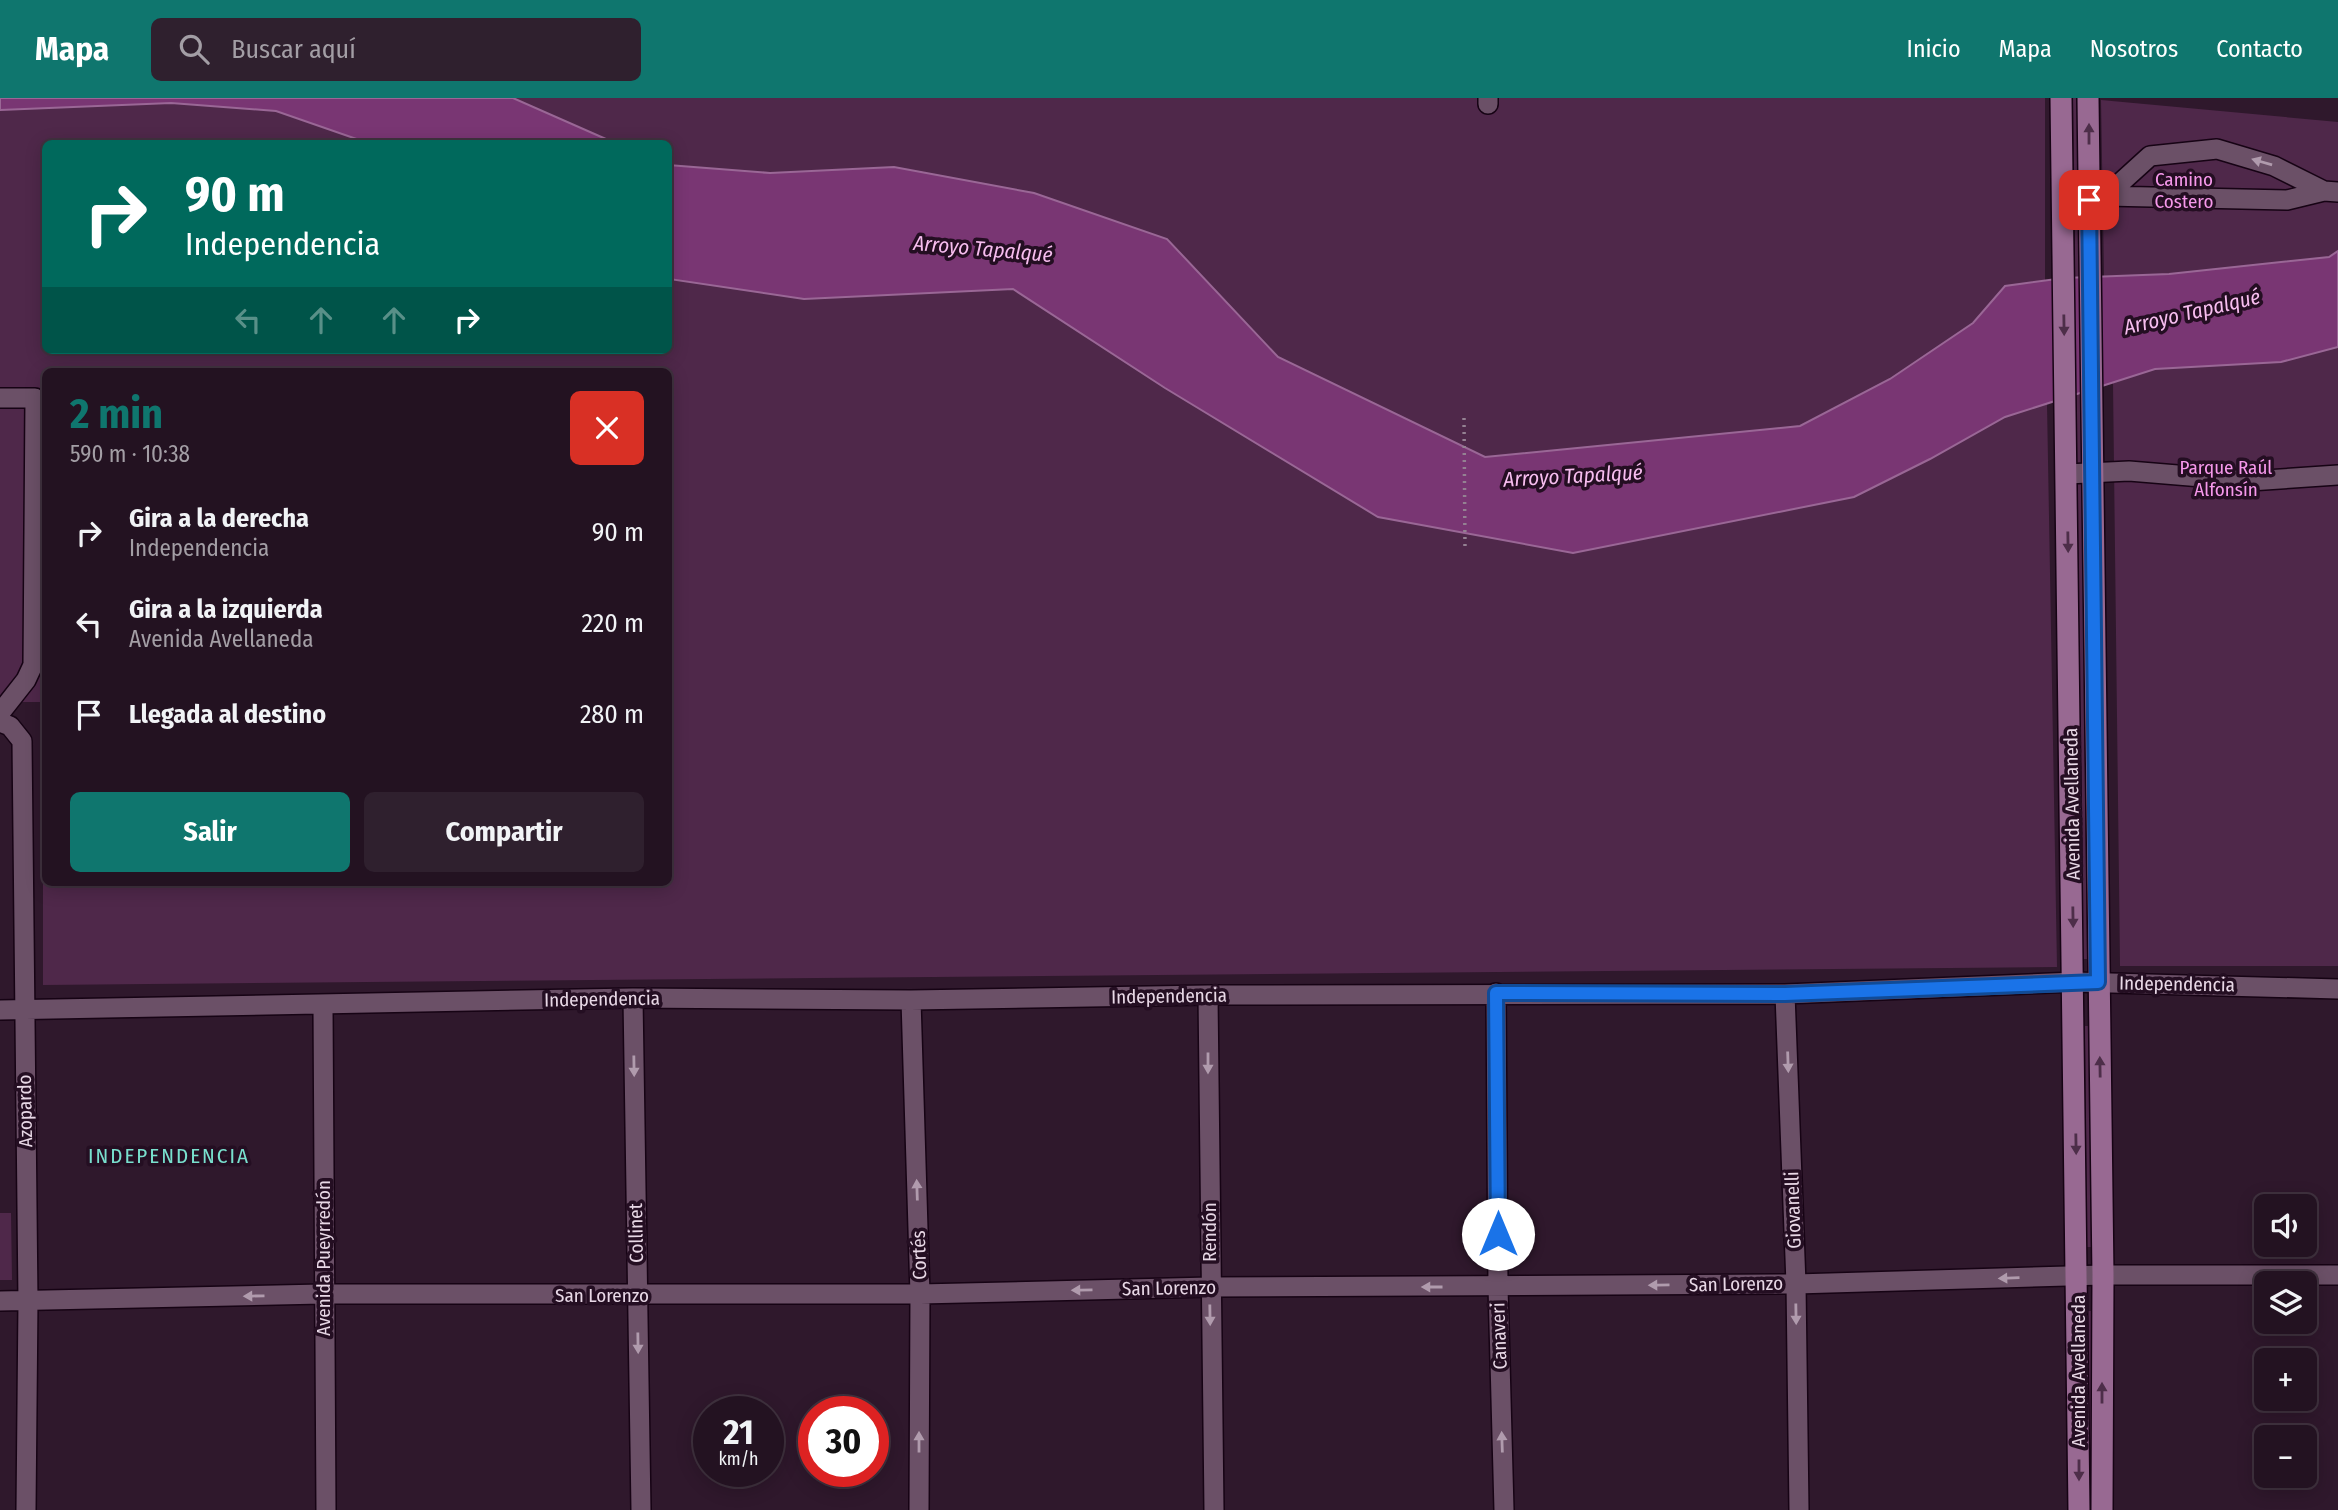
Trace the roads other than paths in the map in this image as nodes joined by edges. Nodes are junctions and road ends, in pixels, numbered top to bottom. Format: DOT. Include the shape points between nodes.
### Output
graph roads {
  1 [pos="2062,98"];
  2 [pos="2088,98"];
  3 [pos="2331,191"];
  4 [pos="2098,198"];
  5 [pos="2063,206"];
  6 [pos="0,398"];
  7 [pos="2094,472"];
  8 [pos="2067,474"];
  9 [pos="2338,475"];
  10 [pos="0,713"];
  11 [pos="0,722"];
  12 [pos="2074,982"];
  13 [pos="2098,982"];
  14 [pos="2338,989"];
  15 [pos="1496,993"];
  16 [pos="1785,994"];
  17 [pos="1208,995"];
  18 [pos="633,998"];
  19 [pos="911,1000"];
  20 [pos="323,1006"];
  21 [pos="0,1010"];
  22 [pos="23,1010"];
  23 [pos="2102,1275"];
  24 [pos="2338,1275"];
  25 [pos="2078,1276"];
  26 [pos="1796,1284"];
  27 [pos="1210,1287"];
  28 [pos="1498,1287"];
  29 [pos="322,1294"];
  30 [pos="920,1294"];
  31 [pos="637,1296"];
  32 [pos="0,1301"];
  33 [pos="28,1301"];
  34 [pos="26,1510"];
  35 [pos="326,1510"];
  36 [pos="641,1510"];
  37 [pos="919,1510"];
  38 [pos="1214,1510"];
  39 [pos="1504,1510"];
  40 [pos="1800,1510"];
  41 [pos="2079,1510"];
  42 [pos="2102,1510"];
  1 -- 5 [label="main road, Avenida Avellaneda"];
  4 -- 2 [label="main road, Avenida Avellaneda, one-way"];
  3 -- 4 [label="street" via="2287,200"];
  3 -- 4 [label="street, one-way" via="2274,166 2217,149 2150,156"];
  4 -- 5 [label="street"];
  4 -- 7 [label="main road, Avenida Avellaneda" via="2090,251"];
  5 -- 8 [label="main road, Avenida Avellaneda, one-way"];
  6 -- 10 [label="street" via="35,398 36,537 33,665"];
  7 -- 8 [label="street"];
  7 -- 9 [label="street" via="2250,481"];
  7 -- 13 [label="main road, Avenida Avellaneda"];
  8 -- 12 [label="main road, Avenida Avellaneda, one-way"];
  11 -- 22 [label="street, Azopardo" via="10,726 22,741"];
  12 -- 13 [label="street, Independencia"];
  12 -- 16 [label="street, Independencia"];
  12 -- 25 [label="main road, Avenida Avellaneda, one-way"];
  13 -- 14 [label="street, Independencia"];
  23 -- 13 [label="main road, Avenida Avellaneda, one-way"];
  15 -- 16 [label="street, Independencia"];
  15 -- 17 [label="street, Independencia"];
  15 -- 28 [label="street, Canaveri"];
  16 -- 26 [label="street, Giovanelli, one-way"];
  17 -- 19 [label="street, Independencia"];
  17 -- 27 [label="street, Rendón, one-way"];
  18 -- 19 [label="street, Independencia"];
  18 -- 20 [label="street, Independencia"];
  18 -- 31 [label="street, Collinet, one-way"];
  30 -- 19 [label="street, Cortés, one-way"];
  20 -- 22 [label="street, Independencia"];
  20 -- 29 [label="street, Avenida Pueyrredón"];
  21 -- 22 [label="street, Independencia"];
  22 -- 33 [label="street, Azopardo"];
  23 -- 24 [label="street, San Lorenzo"];
  23 -- 25 [label="street, San Lorenzo"];
  42 -- 23 [label="main road, Avenida Avellaneda, one-way"];
  25 -- 26 [label="street, San Lorenzo, one-way"];
  25 -- 41 [label="main road, Avenida Avellaneda, one-way"];
  26 -- 28 [label="street, San Lorenzo, one-way"];
  26 -- 40 [label="street, Giovanelli, one-way"];
  28 -- 27 [label="street, San Lorenzo, one-way"];
  27 -- 30 [label="street, San Lorenzo, one-way"];
  27 -- 38 [label="street, Rendón, one-way"];
  39 -- 28 [label="street, Canaveri, one-way"];
  29 -- 31 [label="street, San Lorenzo"];
  29 -- 33 [label="street, San Lorenzo, one-way"];
  29 -- 35 [label="street, Avenida Pueyrredón"];
  30 -- 31 [label="street, San Lorenzo"];
  37 -- 30 [label="street, Cortés, one-way"];
  31 -- 36 [label="street, Collinet, one-way"];
  32 -- 33 [label="street, San Lorenzo"];
  33 -- 34 [label="street, Azopardo"];
}
